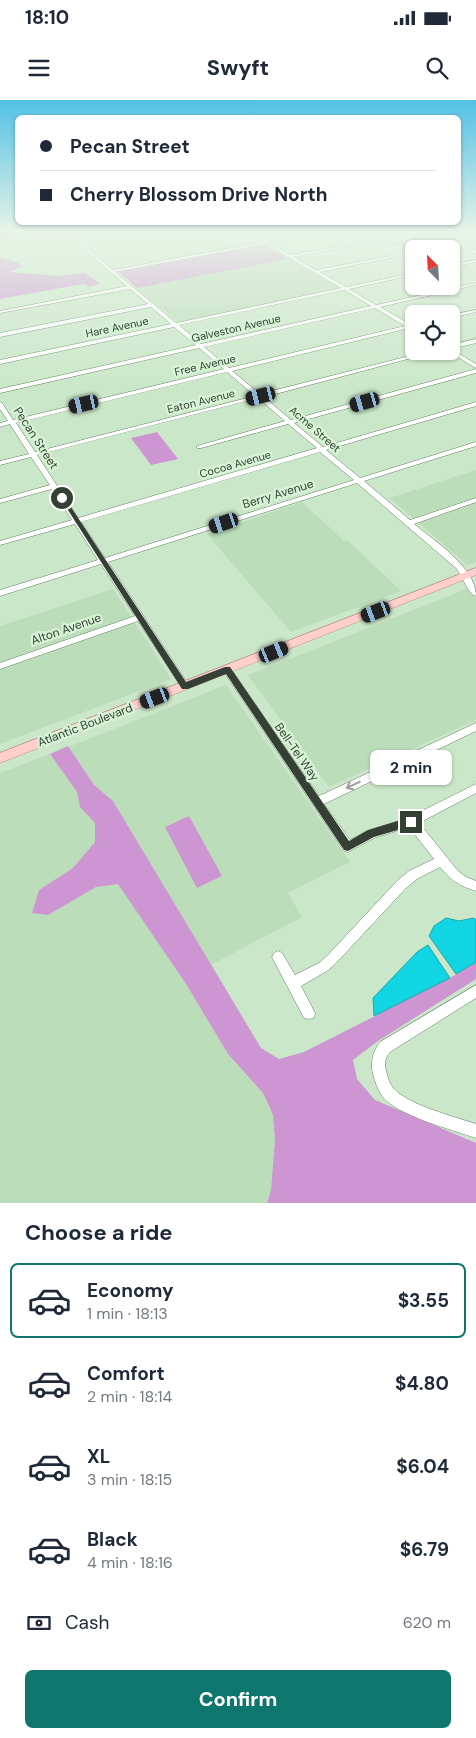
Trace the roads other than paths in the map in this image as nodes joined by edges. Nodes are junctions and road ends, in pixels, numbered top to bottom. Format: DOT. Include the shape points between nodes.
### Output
graph roads {
  1 [pos="127,283"];
  2 [pos="336,283"];
  3 [pos="371,283"];
  4 [pos="476,284"];
  5 [pos="131,287"];
  6 [pos="346,289"];
  7 [pos="153,305"];
  8 [pos="378,307"];
  9 [pos="476,311"];
  10 [pos="0,312"];
  11 [pos="460,314"];
  12 [pos="405,323"];
  13 [pos="176,324"];
  14 [pos="405,329"];
  15 [pos="0,335"];
  16 [pos="476,341"];
  17 [pos="460,345"];
  18 [pos="202,346"];
  19 [pos="460,356"];
  20 [pos="405,359"];
  21 [pos="0,362"];
  22 [pos="476,366"];
  23 [pos="230,369"];
  24 [pos="476,371"];
  25 [pos="0,391"];
  26 [pos="261,396"];
  27 [pos="0,404"];
  28 [pos="476,404"];
  29 [pos="11,422"];
  30 [pos="292,422"];
  31 [pos="0,424"];
  32 [pos="476,444"];
  33 [pos="199,447"];
  34 [pos="323,448"];
  35 [pos="33,454"];
  36 [pos="0,463"];
  37 [pos="359,480"];
  38 [pos="54,486"];
  39 [pos="476,500"];
  40 [pos="0,501"];
  41 [pos="76,520"];
  42 [pos="410,523"];
  43 [pos="0,543"];
  44 [pos="103,561"];
  45 [pos="473,576"];
  46 [pos="0,593"];
  47 [pos="476,593"];
  48 [pos="140,617"];
  49 [pos="0,666"];
  50 [pos="228,670"];
  51 [pos="185,686"];
  52 [pos="476,727"];
  53 [pos="0,758"];
  54 [pos="476,788"];
  55 [pos="317,802"];
  56 [pos="411,822"];
  57 [pos="348,847"];
  58 [pos="442,860"];
  59 [pos="476,886"];
  60 [pos="278,957"];
  61 [pos="293,983"];
  62 [pos="476,991"];
  63 [pos="309,1012"];
  64 [pos="476,1132"];
  1 -- 5 [label="street, Acme Street"];
  2 -- 6 [label="street"];
  3 -- 6 [label="street, Hare Avenue"];
  4 -- 8 [label="street, Galveston Avenue"];
  5 -- 7 [label="street, Acme Street"];
  5 -- 10 [label="street"];
  6 -- 8 [label="street"];
  6 -- 13 [label="street, Hare Avenue"];
  7 -- 13 [label="street, Acme Street"];
  7 -- 15 [label="street"];
  8 -- 12 [label="street"];
  8 -- 18 [label="street, Galveston Avenue"];
  9 -- 11 [label="street"];
  13 -- 18 [label="street, Acme Street"];
  13 -- 21 [label="street, Hare Avenue"];
  14 -- 23 [label="street, Free Avenue"];
  16 -- 17 [label="street"];
  18 -- 23 [label="street, Acme Street"];
  18 -- 25 [label="street, Galveston Avenue"];
  19 -- 22 [label="street"];
  20 -- 26 [label="street, Eaton Avenue"];
  23 -- 26 [label="street, Acme Street"];
  23 -- 29 [label="street, Free Avenue"];
  24 -- 30 [label="street"];
  26 -- 30 [label="street, Acme Street"];
  26 -- 35 [label="street, Eaton Avenue"];
  27 -- 29 [label="street, Pecan Street"];
  28 -- 34 [label="street, Cocoa Avenue"];
  29 -- 31 [label="street, Free Avenue"];
  29 -- 35 [label="street, Pecan Street"];
  30 -- 33 [label="street"];
  30 -- 34 [label="street, Acme Street"];
  32 -- 37 [label="street, Berry Avenue"];
  34 -- 37 [label="street, Acme Street"];
  34 -- 41 [label="street, Cocoa Avenue"];
  35 -- 36 [label="street, Eaton Avenue"];
  35 -- 38 [label="street, Pecan Street"];
  37 -- 42 [label="street, Acme Street"];
  37 -- 44 [label="street, Berry Avenue"];
  38 -- 40 [label="street"];
  38 -- 41 [label="street, Pecan Street"];
  39 -- 42 [label="street"];
  41 -- 43 [label="street, Cocoa Avenue"];
  41 -- 44 [label="street, Pecan Street"];
  42 -- 45 [label="street, Acme Street"];
  44 -- 46 [label="street, Berry Avenue"];
  44 -- 48 [label="street, Pecan Street"];
  45 -- 47 [label="street, Acme Street" via="470,588"];
  45 -- 50 [label="main road, Atlantic Boulevard"];
  48 -- 49 [label="street, Alton Avenue"];
  48 -- 51 [label="street, Pecan Street"];
  50 -- 51 [label="main road, Atlantic Boulevard"];
  50 -- 55 [label="street, Bell-Tel Way"];
  51 -- 53 [label="main road, Atlantic Boulevard"];
  52 -- 55 [label="street, one-way"];
  54 -- 56 [label="street"];
  55 -- 57 [label="street, Bell-Tel Way"];
  56 -- 57 [label="street" via="371,834"];
  56 -- 58 [label="street"];
  58 -- 59 [label="street" via="462,882"];
  58 -- 61 [label="street" via="413,875 323,968"];
  60 -- 61 [label="street"];
  61 -- 63 [label="street"];
  62 -- 64 [label="street" via="386,1047 379,1054 378,1065 382,1083 390,1095"];
}
